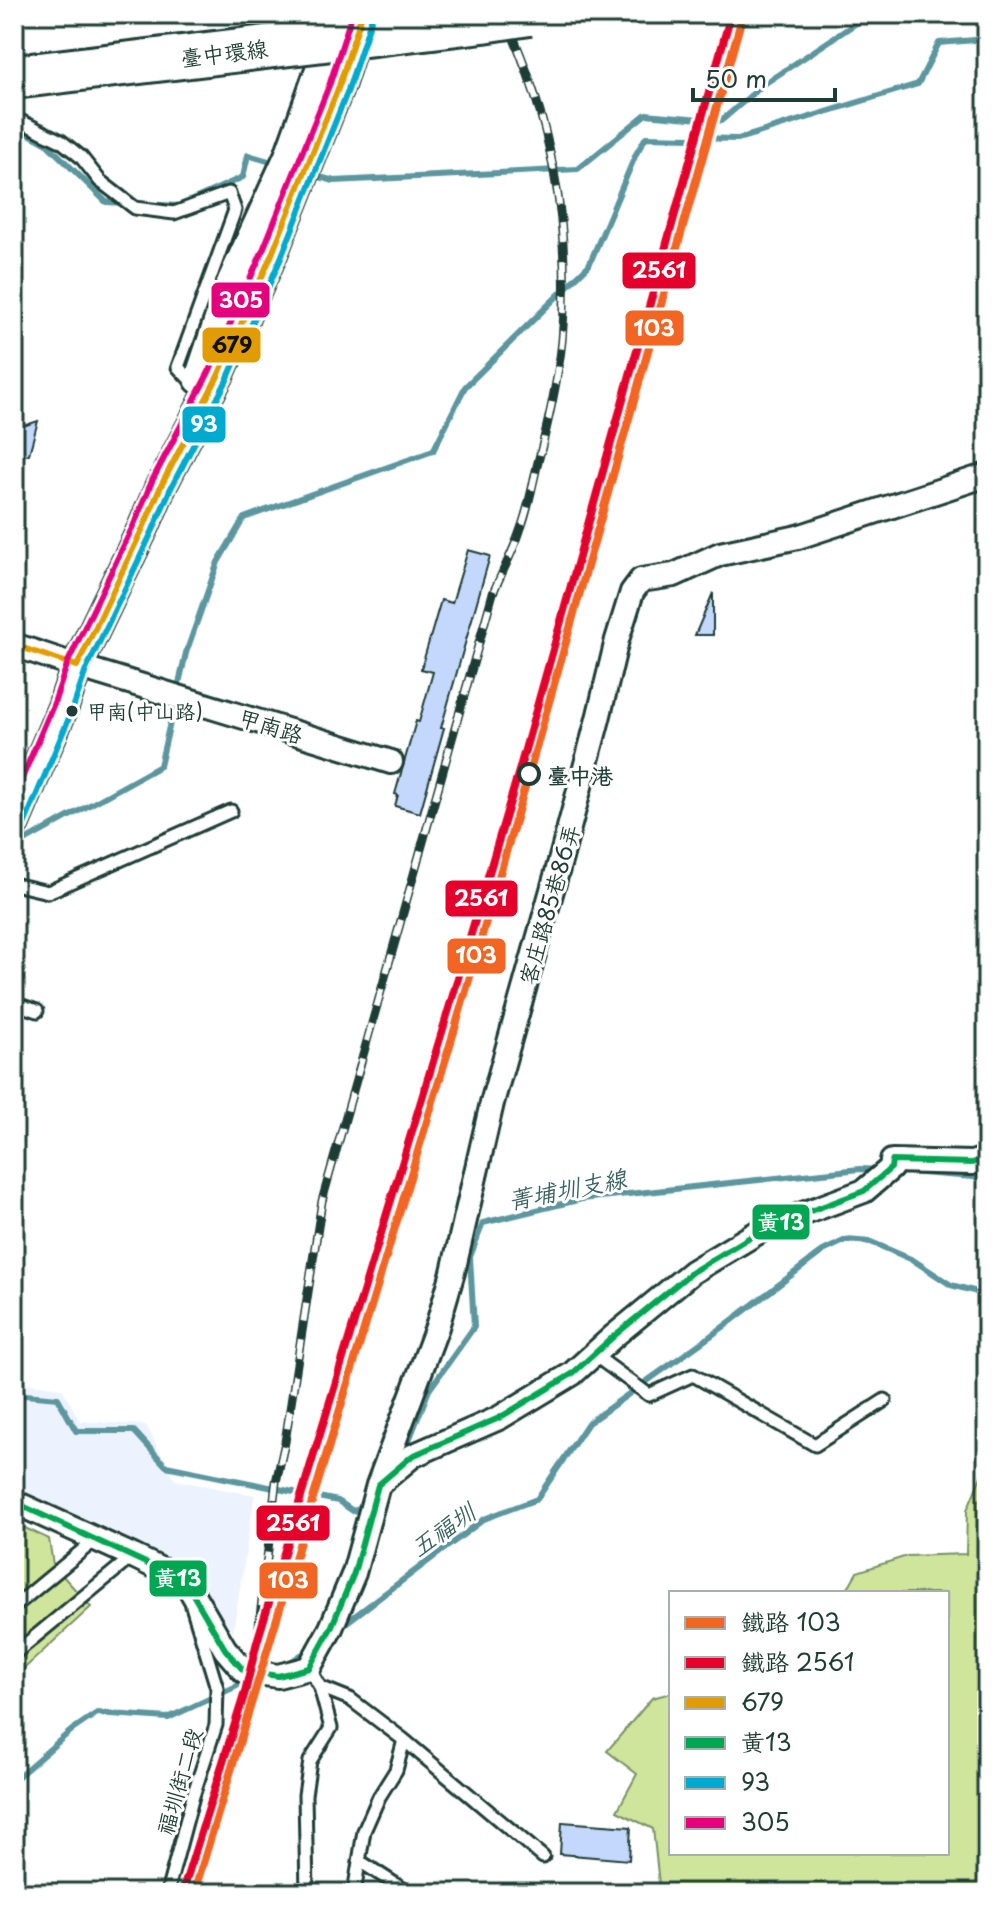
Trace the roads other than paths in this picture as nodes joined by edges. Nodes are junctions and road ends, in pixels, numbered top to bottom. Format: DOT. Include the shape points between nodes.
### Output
graph roads {
  1 [pos="245,14"];
  2 [pos="340,14"];
  3 [pos="362,14"];
  4 [pos="529,14"];
  5 [pos="14,41"];
  6 [pos="14,77"];
  7 [pos="14,118"];
  8 [pos="196,387"];
  9 [pos="987,475"];
  10 [pos="161,486"];
  11 [pos="14,645"];
  12 [pos="77,666"];
  13 [pos="391,762"];
  14 [pos="231,811"];
  15 [pos="14,823"];
  16 [pos="14,884"];
  17 [pos="14,1003"];
  18 [pos="37,1011"];
  19 [pos="987,1158"];
  20 [pos="593,1354"];
  21 [pos="885,1400"];
  22 [pos="378,1485"];
  23 [pos="14,1502"];
  24 [pos="96,1539"];
  25 [pos="133,1556"];
  26 [pos="188,1586"];
  27 [pos="14,1607"];
  28 [pos="14,1654"];
  29 [pos="314,1678"];
  30 [pos="404,1740"];
  31 [pos="543,1857"];
  32 [pos="361,1862"];
  33 [pos="167,1893"];
  34 [pos="307,1893"];
  35 [pos="354,1893"];
  36 [pos="409,1893"];
  1 -- 5 [label="highway, 臺中環線"];
  2 -- 8 [label="street" via="289,156 232,281"];
  3 -- 10 [label="street" via="272,254"];
  4 -- 6 [label="highway, 臺中環線, bridge"];
  7 -- 8 [label="lane" via="61,141 135,208 174,213 229,193 235,210 178,367"];
  8 -- 10 [label="street"];
  9 -- 22 [label="street, 客庄路85巷86弄" via="798,537 720,554 674,575 641,580 632,592 492,1103 453,1272"];
  10 -- 12 [label="street"];
  11 -- 12 [label="street, 甲南路"];
  12 -- 13 [label="street, 甲南路"];
  12 -- 15 [label="street"];
  14 -- 16 [label="lane" via="48,892"];
  17 -- 18 [label="lane"];
  19 -- 20 [label="street" via="972,1163 892,1161 891,1168 864,1191 765,1228 692,1272"];
  20 -- 21 [label="lane" via="649,1395 693,1375 815,1445"];
  20 -- 22 [label="street" via="572,1374 499,1418 412,1456"];
  22 -- 29 [label="street, 客庄路85巷86弄" via="354,1573"];
  23 -- 24 [label="street"];
  24 -- 25 [label="street"];
  24 -- 27 [label="lane"];
  25 -- 26 [label="street"];
  25 -- 28 [label="lane"];
  26 -- 29 [label="street" via="244,1671"];
  26 -- 33 [label="lane, 福圳街二段" via="217,1688 216,1725"];
  29 -- 30 [label="lane"];
  29 -- 34 [label="lane" via="331,1728 310,1761 305,1795"];
  30 -- 31 [label="lane"];
  30 -- 32 [label="lane" via="396,1770 364,1831"];
  32 -- 35 [label="lane"];
  32 -- 36 [label="lane"];
}
